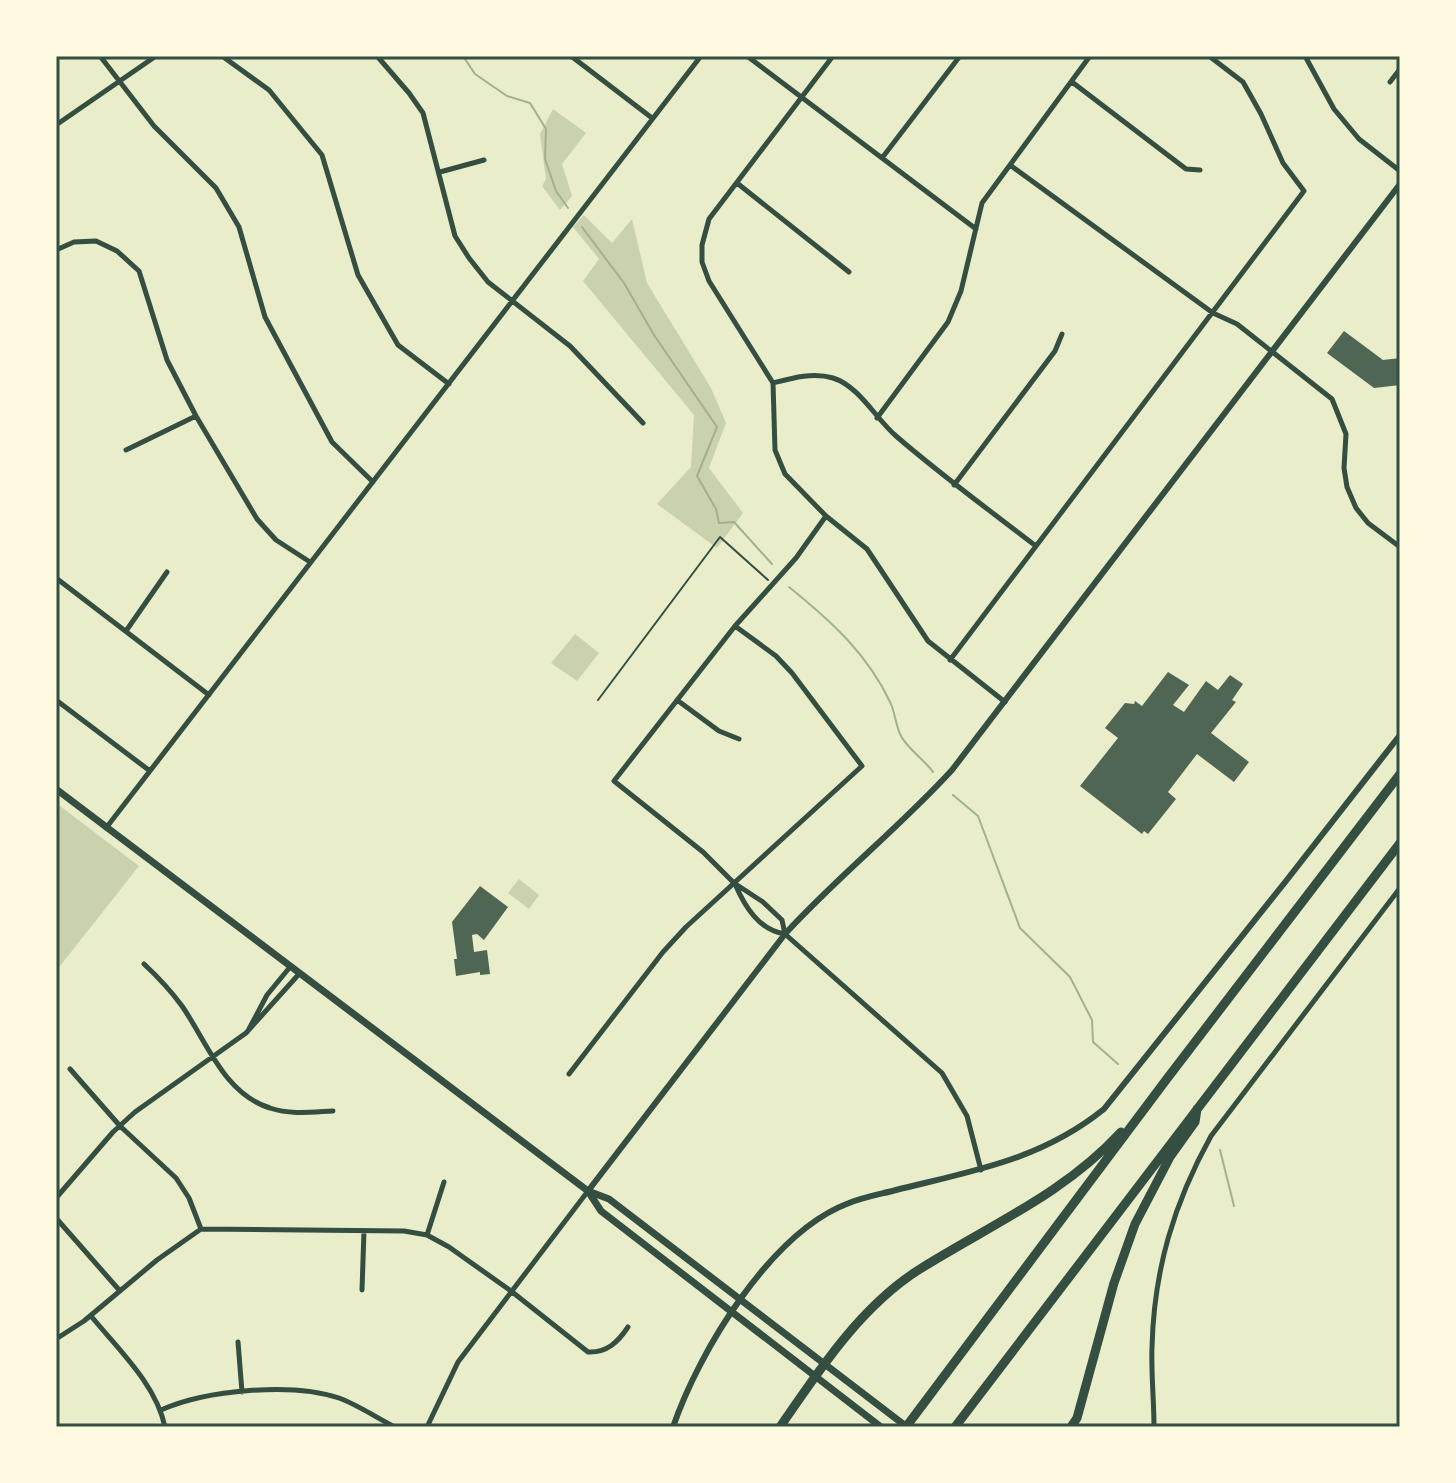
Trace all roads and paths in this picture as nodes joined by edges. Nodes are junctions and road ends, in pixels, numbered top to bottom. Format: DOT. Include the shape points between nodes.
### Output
graph roads {
  1 [pos="100,56"];
  2 [pos="156,56"];
  3 [pos="222,56"];
  4 [pos="377,56"];
  5 [pos="571,56"];
  6 [pos="701,56"];
  7 [pos="747,56"];
  8 [pos="833,56"];
  9 [pos="960,56"];
  10 [pos="1090,56"];
  11 [pos="1209,56"];
  12 [pos="1305,56"];
  13 [pos="1400,69"];
  14 [pos="118,81"];
  15 [pos="1072,82"];
  16 [pos="1390,82"];
  17 [pos="801,98"];
  18 [pos="652,118"];
  19 [pos="56,125"];
  20 [pos="882,158"];
  21 [pos="484,160"];
  22 [pos="1010,165"];
  23 [pos="1200,170"];
  24 [pos="1400,171"];
  25 [pos="440,172"];
  26 [pos="737,183"];
  27 [pos="1400,184"];
  28 [pos="976,229"];
  29 [pos="56,250"];
  30 [pos="849,272"];
  31 [pos="512,301"];
  32 [pos="1216,314"];
  33 [pos="1062,334"];
  34 [pos="1274,352"];
  35 [pos="773,383"];
  36 [pos="449,384"];
  37 [pos="196,416"];
  38 [pos="877,418"];
  39 [pos="643,423"];
  40 [pos="126,450"];
  41 [pos="373,482"];
  42 [pos="954,485"];
  43 [pos="826,516"];
  44 [pos="1036,546"];
  45 [pos="1400,547"];
  46 [pos="310,562"];
  47 [pos="167,572"];
  48 [pos="56,578"];
  49 [pos="771,584"];
  50 [pos="735,626"];
  51 [pos="126,631"];
  52 [pos="950,660"];
  53 [pos="209,695"];
  54 [pos="56,700"];
  55 [pos="598,700"];
  56 [pos="677,700"];
  57 [pos="1005,702"];
  58 [pos="1400,735"];
  59 [pos="739,739"];
  60 [pos="150,771"];
  61 [pos="1400,774"];
  62 [pos="56,789"];
  63 [pos="106,828"];
  64 [pos="1400,843"];
  65 [pos="734,883"];
  66 [pos="1400,888"];
  67 [pos="785,934"];
  68 [pos="144,964"];
  69 [pos="290,967"];
  70 [pos="299,974"];
  71 [pos="246,1033"];
  72 [pos="213,1059"];
  73 [pos="70,1069"];
  74 [pos="569,1074"];
  75 [pos="1166,1080"];
  76 [pos="1197,1109"];
  77 [pos="333,1111"];
  78 [pos="120,1126"];
  79 [pos="981,1170"];
  80 [pos="444,1182"];
  81 [pos="588,1191"];
  82 [pos="56,1198"];
  83 [pos="56,1218"];
  84 [pos="201,1229"];
  85 [pos="364,1231"];
  86 [pos="427,1235"];
  87 [pos="362,1290"];
  88 [pos="120,1291"];
  89 [pos="511,1291"];
  90 [pos="742,1299"];
  91 [pos="733,1312"];
  92 [pos="91,1315"];
  93 [pos="628,1327"];
  94 [pos="56,1339"];
  95 [pos="238,1342"];
  96 [pos="824,1364"];
  97 [pos="815,1376"];
  98 [pos="242,1392"];
  99 [pos="161,1410"];
  100 [pos="165,1427"];
  101 [pos="395,1427"];
  102 [pos="427,1427"];
  103 [pos="673,1427"];
  104 [pos="780,1427"];
  105 [pos="881,1427"];
  106 [pos="907,1427"];
  107 [pos="955,1427"];
  108 [pos="1071,1427"];
  109 [pos="1154,1427"];
  1 -- 14 [label="street"];
  2 -- 14 [label="street"];
  3 -- 36 [label="street" via="269,90 322,155 358,275 398,345"];
  4 -- 25 [label="street" via="423,113"];
  5 -- 18 [label="street"];
  6 -- 18 [label="street"];
  7 -- 17 [label="street"];
  8 -- 17 [label="street"];
  9 -- 20 [label="street"];
  10 -- 15 [label="street"];
  11 -- 32 [label="street" via="1243,82 1283,163 1304,191"];
  12 -- 24 [label="street" via="1334,109 1359,139"];
  13 -- 16 [label="street"];
  14 -- 19 [label="street"];
  14 -- 41 [label="street" via="216,188 239,227 265,317 332,442"];
  15 -- 22 [label="street"];
  15 -- 23 [label="street" via="1186,169"];
  17 -- 20 [label="street"];
  17 -- 26 [label="street"];
  18 -- 31 [label="street"];
  20 -- 28 [label="street"];
  21 -- 25 [label="street"];
  22 -- 28 [label="street" via="982,203"];
  22 -- 32 [label="street"];
  25 -- 31 [label="street" via="455,236 488,282"];
  26 -- 30 [label="street"];
  26 -- 35 [label="street" via="709,219 702,262"];
  27 -- 34 [label="street"];
  28 -- 38 [label="street" via="948,322"];
  29 -- 37 [label="street" via="96,241 139,271 167,360"];
  31 -- 36 [label="street"];
  31 -- 39 [label="street" via="570,346"];
  32 -- 34 [label="street"];
  32 -- 44 [label="street"];
  33 -- 42 [label="street" via="1055,351"];
  34 -- 45 [label="street" via="1332,399 1346,434 1344,468 1356,508"];
  34 -- 57 [label="street"];
  35 -- 38 [label="street" via="802,375 834,378"];
  35 -- 43 [label="street" via="775,450 785,474"];
  36 -- 41 [label="street"];
  37 -- 40 [label="street"];
  37 -- 46 [label="street" via="257,519 276,540"];
  38 -- 42 [label="street"];
  41 -- 46 [label="street"];
  42 -- 44 [label="street"];
  43 -- 49 [label="street"];
  43 -- 52 [label="street" via="867,549 928,641"];
  44 -- 52 [label="street"];
  46 -- 53 [label="street"];
  47 -- 51 [label="street"];
  48 -- 51 [label="street"];
  49 -- 50 [label="street"];
  49 -- 55 [label="path" via="720,537"];
  50 -- 56 [label="street"];
  50 -- 65 [label="street" via="792,673 862,766"];
  51 -- 53 [label="street"];
  52 -- 57 [label="street"];
  53 -- 60 [label="street"];
  54 -- 60 [label="street"];
  56 -- 59 [label="street"];
  56 -- 65 [label="street" via="614,781"];
  57 -- 67 [label="street" via="913,812"];
  58 -- 79 [label="street" via="1104,1109 1054,1143"];
  60 -- 63 [label="street"];
  61 -- 75 [label="highway"];
  62 -- 63 [label="main road"];
  63 -- 69 [label="main road"];
  64 -- 76 [label="highway"];
  65 -- 67 [label="street" via="782,920"];
  65 -- 67 [label="street" via="749,911 770,932"];
  65 -- 74 [label="street" via="663,952"];
  66 -- 109 [label="street" via="1211,1136 1188,1177 1161,1263 1152,1346"];
  67 -- 79 [label="street" via="942,1073 967,1116"];
  67 -- 81 [label="street"];
  68 -- 72 [label="street" via="181,1006"];
  69 -- 70 [label="main road"];
  69 -- 71 [label="street"];
  70 -- 71 [label="street"];
  70 -- 81 [label="main road"];
  71 -- 72 [label="street"];
  72 -- 77 [label="street" via="233,1084 268,1108"];
  72 -- 78 [label="street"];
  73 -- 78 [label="street"];
  75 -- 96 [label="highway" via="1087,1165 1045,1197 886,1294"];
  75 -- 106 [label="highway"];
  76 -- 107 [label="highway"];
  76 -- 108 [label="highway" via="1195,1122 1135,1224"];
  78 -- 82 [label="street"];
  78 -- 84 [label="street" via="176,1178"];
  79 -- 90 [label="street" via="849,1202 821,1216 779,1250"];
  80 -- 86 [label="street"];
  81 -- 89 [label="street"];
  81 -- 90 [label="main road" via="609,1199"];
  81 -- 91 [label="main road" via="601,1211"];
  83 -- 88 [label="street"];
  84 -- 85 [label="street"];
  84 -- 88 [label="street"];
  85 -- 86 [label="street"];
  85 -- 87 [label="street"];
  86 -- 89 [label="street"];
  88 -- 92 [label="street"];
  89 -- 93 [label="street" via="588,1352 602,1353"];
  89 -- 102 [label="street" via="458,1362"];
  90 -- 91 [label="street"];
  90 -- 96 [label="main road"];
  91 -- 97 [label="main road"];
  91 -- 103 [label="street" via="693,1375"];
  92 -- 94 [label="street"];
  92 -- 99 [label="street"];
  95 -- 98 [label="street"];
  96 -- 97 [label="highway"];
  96 -- 106 [label="main road"];
  97 -- 104 [label="highway"];
  97 -- 105 [label="main road"];
  98 -- 99 [label="street" via="185,1400"];
  98 -- 101 [label="street" via="310,1391 342,1399"];
  99 -- 100 [label="street"];
}
